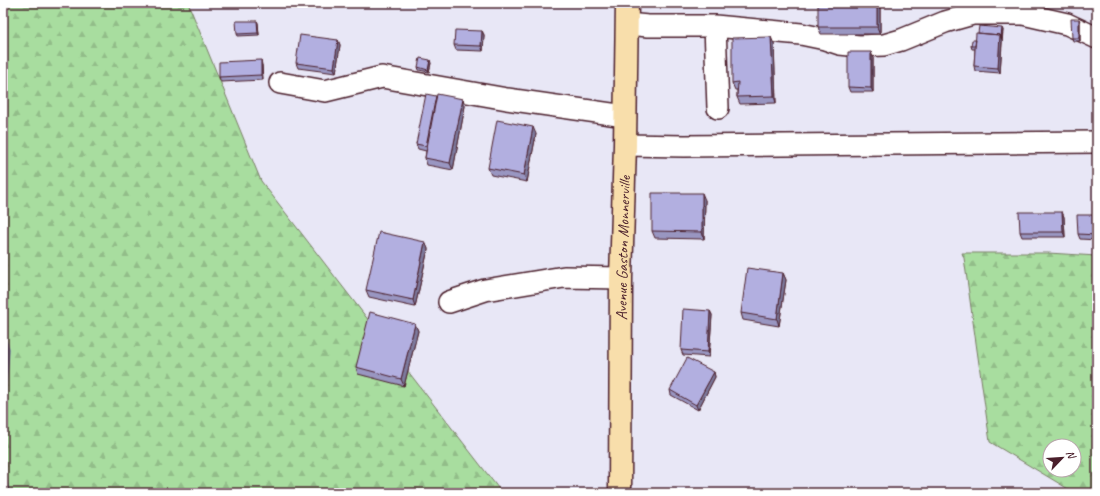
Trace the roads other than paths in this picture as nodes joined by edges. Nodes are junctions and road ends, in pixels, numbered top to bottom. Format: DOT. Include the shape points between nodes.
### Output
graph roads {
  1 [pos="627,13"];
  2 [pos="715,26"];
  3 [pos="1097,38"];
  4 [pos="280,83"];
  5 [pos="718,108"];
  6 [pos="625,116"];
  7 [pos="1097,142"];
  8 [pos="625,145"];
  9 [pos="621,278"];
  10 [pos="449,302"];
  11 [pos="620,493"];
  1 -- 2 [label="street" via="648,26"];
  1 -- 6 [label="main road, Avenue Gaston Monnerville"];
  2 -- 3 [label="street" via="801,34 859,46 884,45 973,14 1023,14 1067,24"];
  2 -- 5 [label="street"];
  4 -- 6 [label="street" via="325,91 382,77"];
  6 -- 8 [label="main road, Avenue Gaston Monnerville"];
  7 -- 8 [label="street"];
  8 -- 9 [label="main road, Avenue Gaston Monnerville"];
  9 -- 10 [label="street" via="564,277 485,290"];
  9 -- 11 [label="main road, Avenue Gaston Monnerville"];
}
